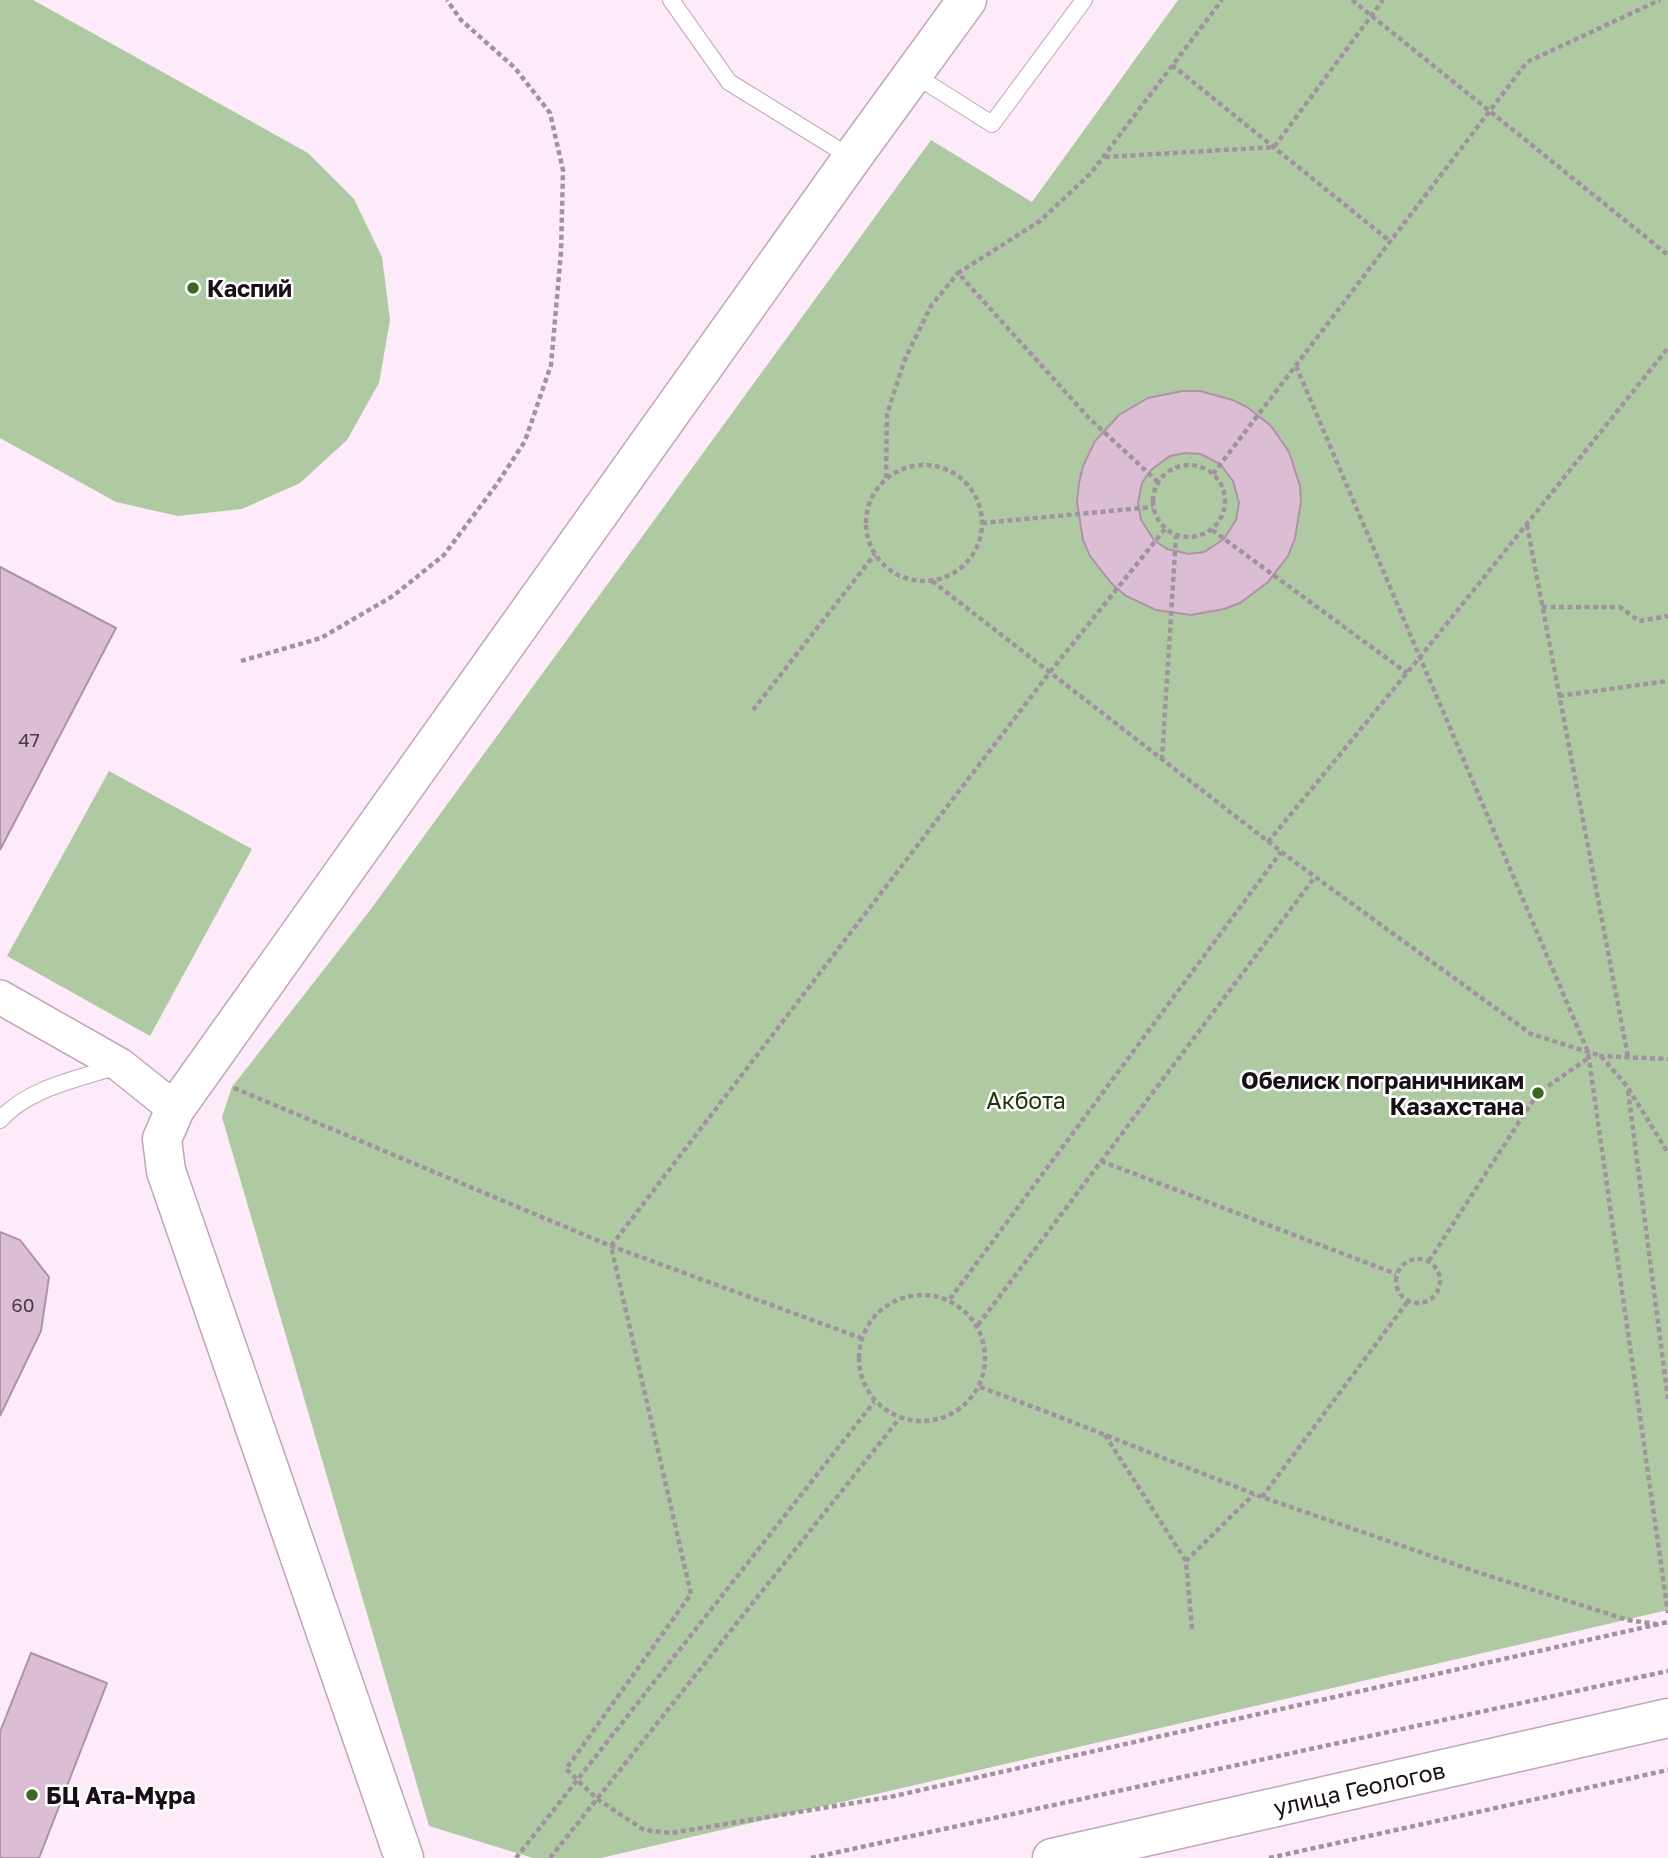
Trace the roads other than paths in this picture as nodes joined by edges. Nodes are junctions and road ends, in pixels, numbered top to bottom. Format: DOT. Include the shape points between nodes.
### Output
graph roads {
  1 [pos="671,0"];
  2 [pos="967,0"];
  3 [pos="1084,0"];
  4 [pos="913,74"];
  5 [pos="852,158"];
  6 [pos="0,998"];
  7 [pos="120,1065"];
  8 [pos="175,1109"];
  9 [pos="0,1120"];
  10 [pos="1668,1718"];
  11 [pos="404,1858"];
  12 [pos="1052,1858"];
  1 -- 5 [label="lane" via="729,82"];
  2 -- 4 [label="street"];
  3 -- 4 [label="lane" via="992,124"];
  4 -- 5 [label="street"];
  5 -- 8 [label="street"];
  6 -- 7 [label="street"];
  7 -- 8 [label="street"];
  7 -- 9 [label="lane" via="43,1091 12,1106"];
  8 -- 11 [label="street" via="162,1139 166,1171"];
  10 -- 12 [label="street, улица Геологов"];
}
